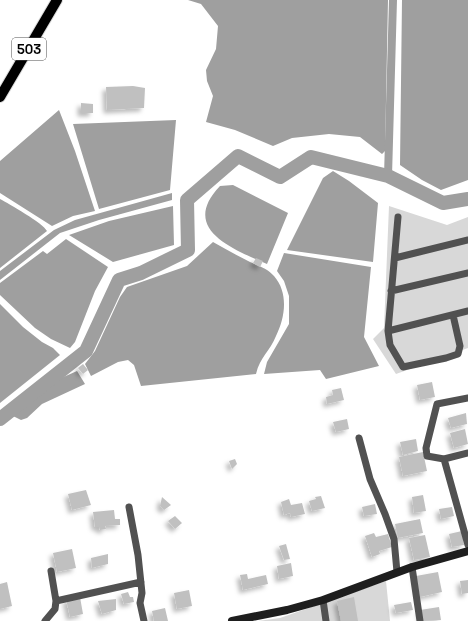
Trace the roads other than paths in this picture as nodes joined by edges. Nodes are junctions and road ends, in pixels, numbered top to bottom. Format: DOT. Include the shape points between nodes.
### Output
graph roads {
  1 [pos="57,0"];
  2 [pos="0,97"];
  3 [pos="398,217"];
  4 [pos="468,240"];
  5 [pos="395,258"];
  6 [pos="468,272"];
  7 [pos="392,291"];
  8 [pos="468,311"];
  9 [pos="453,315"];
  10 [pos="388,331"];
  11 [pos="468,398"];
  12 [pos="360,438"];
  13 [pos="468,453"];
  14 [pos="444,459"];
  15 [pos="129,506"];
  16 [pos="468,544"];
  17 [pos="468,551"];
  18 [pos="412,567"];
  19 [pos="51,571"];
  20 [pos="397,572"];
  21 [pos="141,582"];
  22 [pos="323,600"];
  23 [pos="56,601"];
  24 [pos="245,620"];
  25 [pos="45,621"];
  26 [pos="144,621"];
  27 [pos="232,621"];
  28 [pos="326,621"];
  29 [pos="420,621"];
  1 -- 2 [label="main road, 503"];
  3 -- 5 [label="street"];
  4 -- 5 [label="street"];
  5 -- 7 [label="street"];
  6 -- 7 [label="street"];
  7 -- 10 [label="street"];
  8 -- 9 [label="street"];
  9 -- 10 [label="street"];
  9 -- 10 [label="street" via="460,346 458,354 446,358 403,367 390,345"];
  11 -- 14 [label="street" via="437,404 426,448 427,456"];
  12 -- 20 [label="street" via="370,479 394,539"];
  13 -- 14 [label="street"];
  14 -- 16 [label="street"];
  15 -- 21 [label="street"];
  17 -- 18 [label="street"];
  18 -- 20 [label="street"];
  18 -- 29 [label="street"];
  19 -- 23 [label="street"];
  20 -- 22 [label="street"];
  21 -- 23 [label="street"];
  21 -- 26 [label="street" via="140,603"];
  22 -- 24 [label="street"];
  22 -- 28 [label="street"];
  23 -- 25 [label="street" via="55,609"];
  24 -- 27 [label="street"];
}
